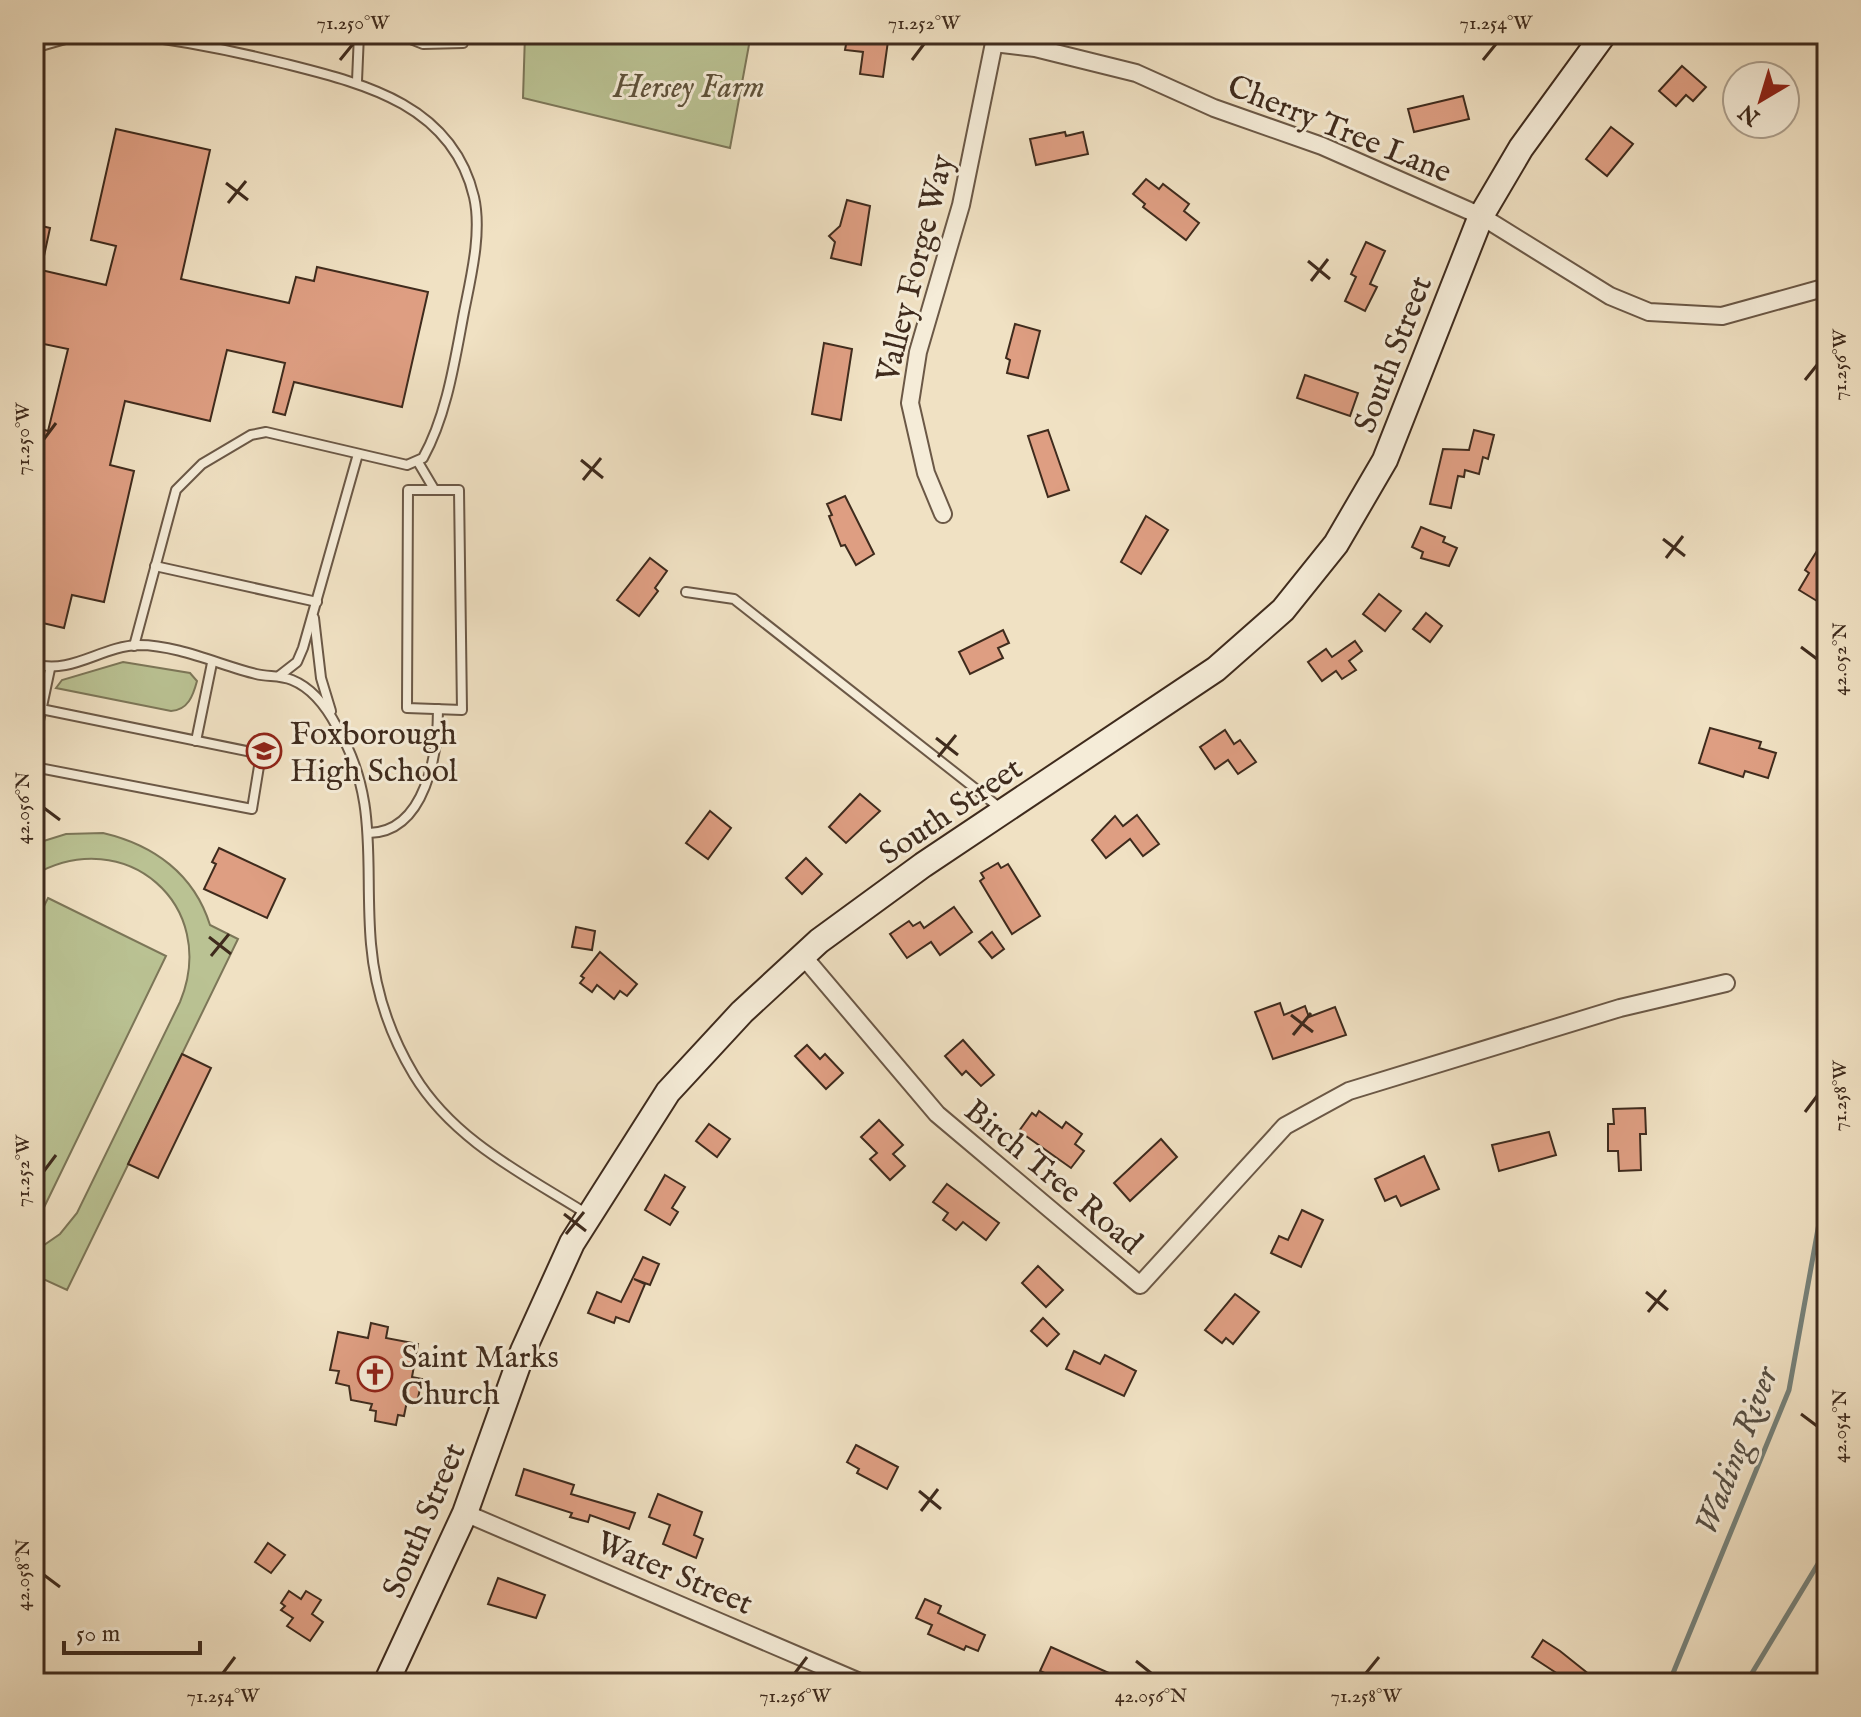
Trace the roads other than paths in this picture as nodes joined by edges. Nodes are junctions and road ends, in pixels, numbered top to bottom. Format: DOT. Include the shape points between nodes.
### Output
graph roads {
  1 [pos="114,34"];
  2 [pos="126,34"];
  3 [pos="359,34"];
  4 [pos="398,34"];
  5 [pos="1604,34"];
  6 [pos="992,38"];
  7 [pos="463,43"];
  8 [pos="34,48"];
  9 [pos="357,81"];
  10 [pos="1481,216"];
  11 [pos="1827,287"];
  12 [pos="358,454"];
  13 [pos="418,462"];
  14 [pos="434,489"];
  15 [pos="943,514"];
  16 [pos="155,566"];
  17 [pos="686,592"];
  18 [pos="317,602"];
  19 [pos="314,615"];
  20 [pos="134,646"];
  21 [pos="212,663"];
  22 [pos="34,664"];
  23 [pos="50,669"];
  24 [pos="279,676"];
  25 [pos="41,709"];
  26 [pos="438,709"];
  27 [pos="335,723"];
  28 [pos="196,741"];
  29 [pos="34,744"];
  30 [pos="34,767"];
  31 [pos="1004,811"];
  32 [pos="369,833"];
  33 [pos="803,956"];
  34 [pos="1726,983"];
  35 [pos="588,1214"];
  36 [pos="465,1513"];
  37 [pos="386,1683"];
  38 [pos="862,1683"];
  1 -- 8 [label="lane" via="76,36"];
  2 -- 9 [label="lane" via="208,45"];
  3 -- 9 [label="lane"];
  4 -- 7 [label="lane" via="423,44"];
  5 -- 10 [label="main road, South Street" via="1521,148"];
  6 -- 10 [label="street, Cherry Tree Lane" via="1136,73 1214,108 1336,151"];
  6 -- 15 [label="street, Valley Forge Way" via="961,205 918,352 910,403 926,473"];
  9 -- 13 [label="lane" via="404,104 433,127 458,157 474,199 470,278 457,345 436,424"];
  10 -- 11 [label="street, Cherry Tree Lane" via="1610,296 1649,312 1722,316"];
  10 -- 31 [label="main road, South Street" via="1385,460 1336,544 1283,610 1216,669"];
  12 -- 13 [label="lane" via="407,465"];
  12 -- 16 [label="lane" via="273,432 235,443 180,483"];
  12 -- 18 [label="lane"];
  13 -- 14 [label="lane"];
  14 -- 26 [label="lane" via="459,490 462,710"];
  14 -- 26 [label="lane" via="408,490 407,708"];
  16 -- 18 [label="lane"];
  16 -- 20 [label="lane"];
  17 -- 31 [label="lane" via="734,599"];
  18 -- 19 [label="lane"];
  19 -- 24 [label="lane" via="297,662"];
  19 -- 27 [label="lane" via="321,678"];
  20 -- 21 [label="lane"];
  20 -- 23 [label="lane"];
  21 -- 24 [label="lane"];
  21 -- 28 [label="lane"];
  22 -- 23 [label="lane"];
  23 -- 25 [label="lane"];
  24 -- 27 [label="lane" via="314,695"];
  25 -- 28 [label="lane"];
  25 -- 29 [label="lane"];
  26 -- 32 [label="lane" via="435,762 426,786 398,822 385,832"];
  27 -- 32 [label="lane" via="359,770"];
  28 -- 30 [label="lane" via="261,754 252,809"];
  31 -- 33 [label="main road, South Street"];
  32 -- 35 [label="lane" via="377,983 391,1030 414,1075 449,1119 480,1146"];
  33 -- 34 [label="street, Birch Tree Road" via="937,1114 1140,1285 1285,1126 1349,1091 1620,1008"];
  33 -- 35 [label="main road, South Street" via="668,1092"];
  35 -- 36 [label="main road, South Street" via="523,1351"];
  36 -- 37 [label="main road, South Street"];
  36 -- 38 [label="street, Water Street"];
}
